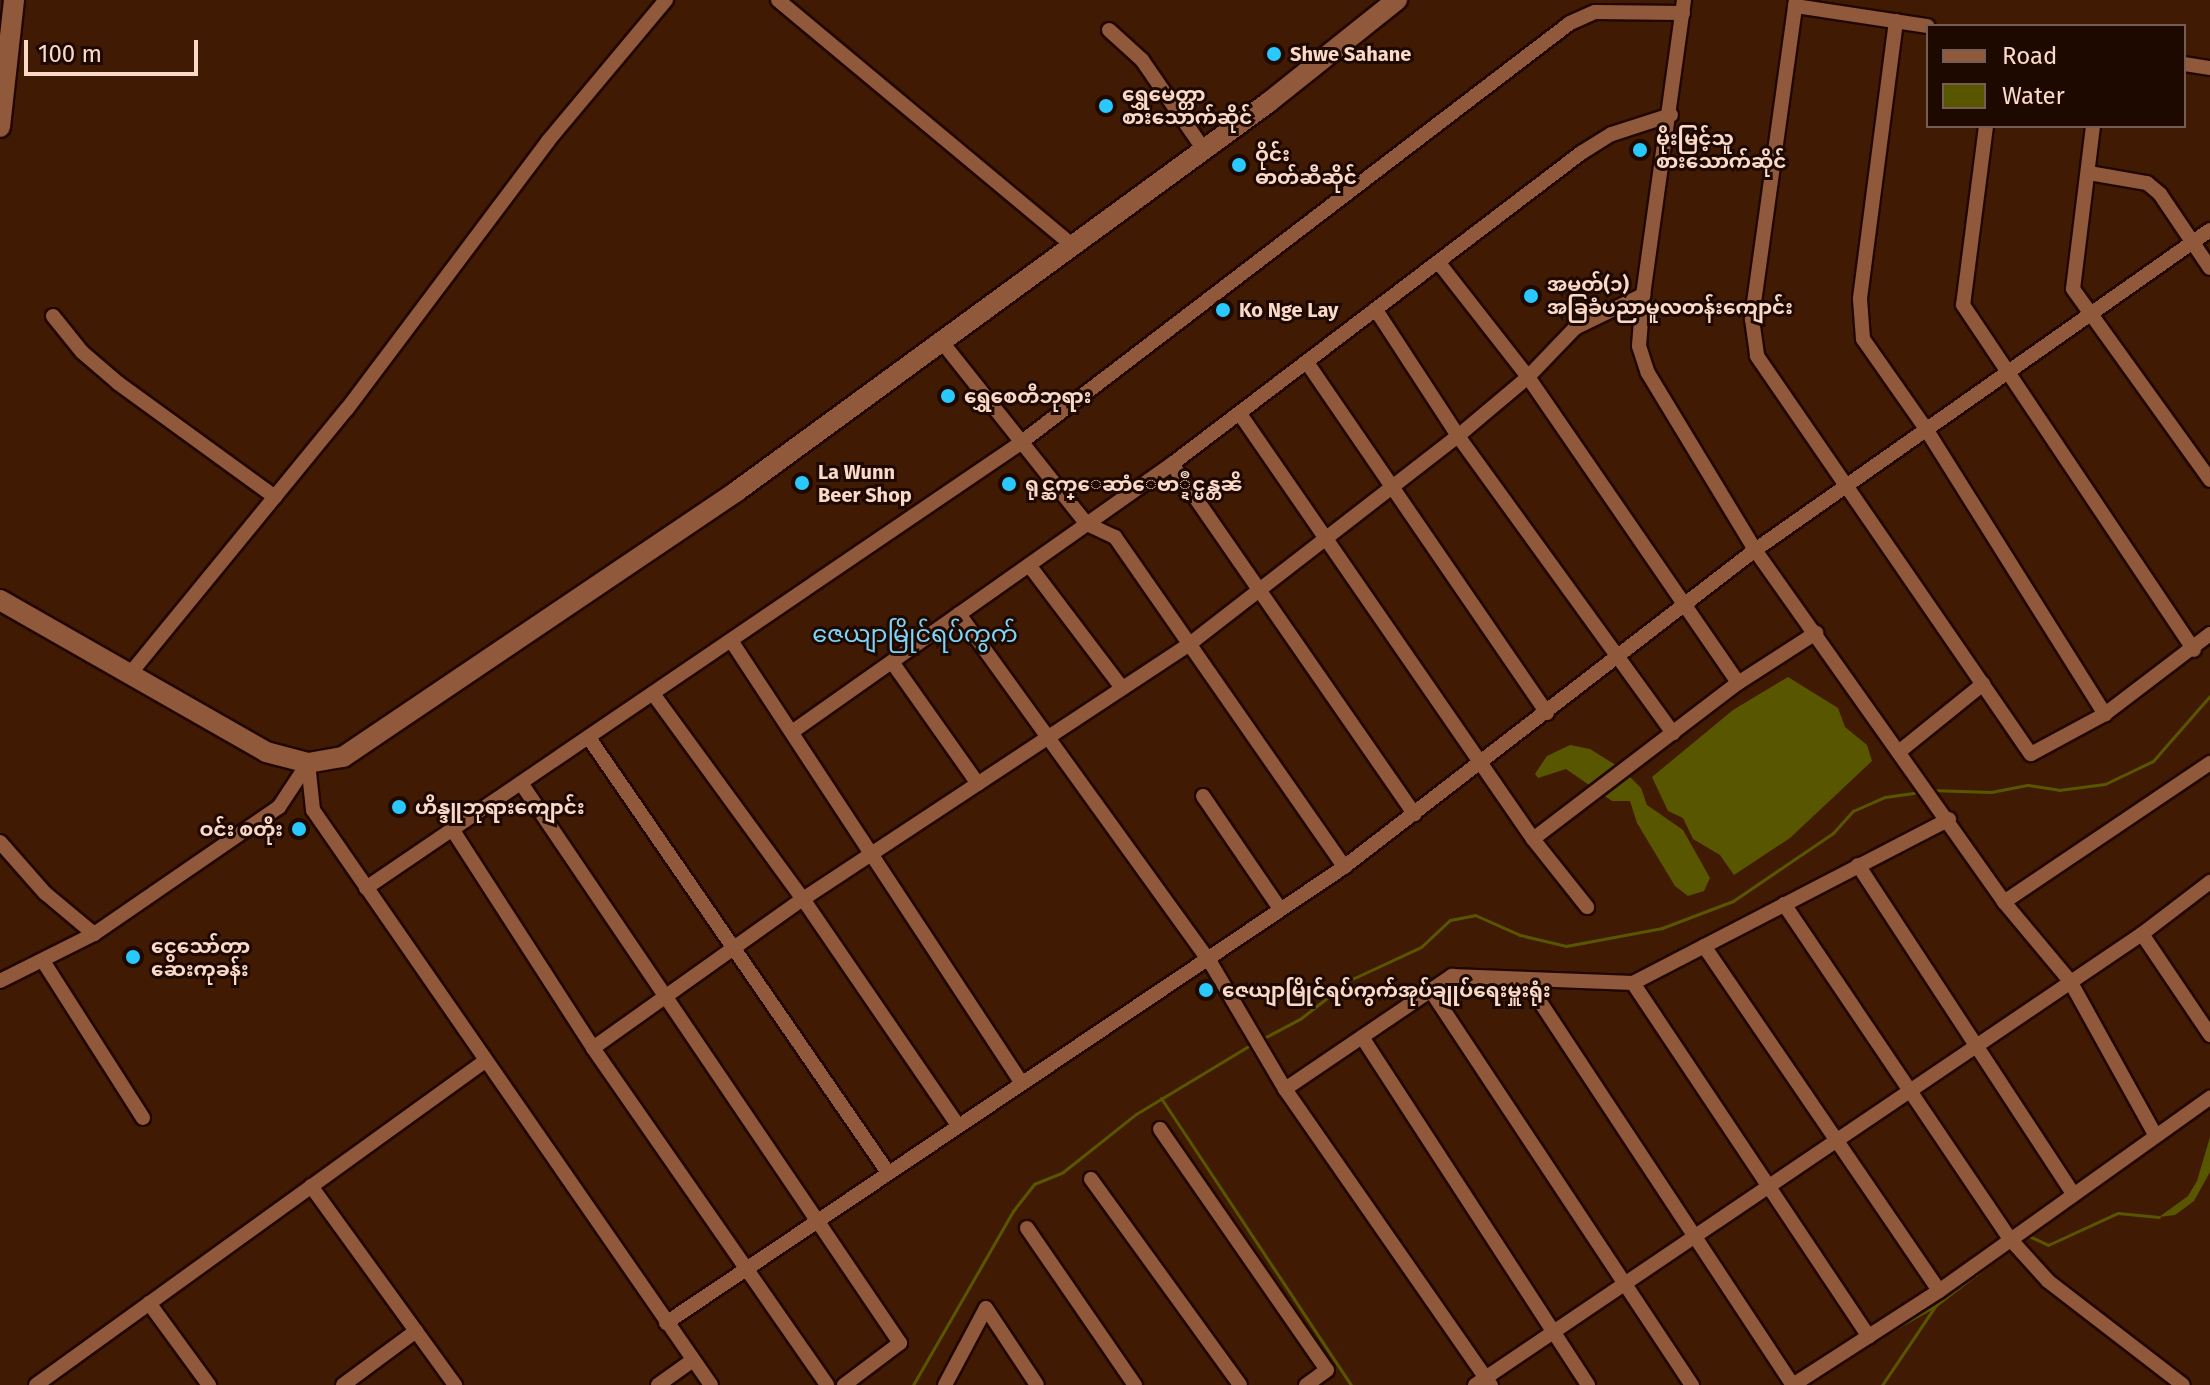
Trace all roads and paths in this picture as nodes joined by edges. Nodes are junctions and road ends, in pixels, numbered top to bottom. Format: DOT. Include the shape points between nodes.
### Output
graph roads {
  1 [pos="14,0"];
  2 [pos="666,0"];
  3 [pos="778,0"];
  4 [pos="1397,0"];
  5 [pos="1795,3"];
  6 [pos="1684,6"];
  7 [pos="1896,21"];
  8 [pos="1926,26"];
  9 [pos="1109,30"];
  10 [pos="2186,64"];
  11 [pos="2210,68"];
  12 [pos="1671,115"];
  13 [pos="0,127"];
  14 [pos="1986,128"];
  15 [pos="2093,128"];
  16 [pos="1204,150"];
  17 [pos="2089,173"];
  18 [pos="2210,230"];
  19 [pos="2192,243"];
  20 [pos="1071,244"];
  21 [pos="1439,263"];
  22 [pos="2210,268"];
  23 [pos="1643,295"];
  24 [pos="1376,310"];
  25 [pos="2090,314"];
  26 [pos="53,316"];
  27 [pos="942,342"];
  28 [pos="1308,364"];
  29 [pos="2010,372"];
  30 [pos="1528,377"];
  31 [pos="1240,414"];
  32 [pos="1926,429"];
  33 [pos="1458,436"];
  34 [pos="1019,444"];
  35 [pos="1172,464"];
  36 [pos="2210,480"];
  37 [pos="1394,484"];
  38 [pos="1846,488"];
  39 [pos="275,497"];
  40 [pos="1087,524"];
  41 [pos="1326,536"];
  42 [pos="1755,550"];
  43 [pos="1029,565"];
  44 [pos="1259,589"];
  45 [pos="0,600"];
  46 [pos="1683,608"];
  47 [pos="959,614"];
  48 [pos="1816,633"];
  49 [pos="2210,634"];
  50 [pos="732,642"];
  51 [pos="1191,643"];
  52 [pos="2194,650"];
  53 [pos="1615,658"];
  54 [pos="892,662"];
  55 [pos="129,675"];
  56 [pos="1738,683"];
  57 [pos="1983,684"];
  58 [pos="1122,688"];
  59 [pos="654,695"];
  60 [pos="1547,713"];
  61 [pos="2105,714"];
  62 [pos="792,732"];
  63 [pos="1673,733"];
  64 [pos="1049,737"];
  65 [pos="589,738"];
  66 [pos="1900,751"];
  67 [pos="308,763"];
  68 [pos="2210,763"];
  69 [pos="1480,764"];
  70 [pos="521,783"];
  71 [pos="978,784"];
  72 [pos="1203,796"];
  73 [pos="1414,814"];
  74 [pos="1949,819"];
  75 [pos="452,829"];
  76 [pos="1533,839"];
  77 [pos="0,842"];
  78 [pos="873,853"];
  79 [pos="1858,865"];
  80 [pos="1344,867"];
  81 [pos="2210,882"];
  82 [pos="366,888"];
  83 [pos="803,899"];
  84 [pos="2004,902"];
  85 [pos="1784,904"];
  86 [pos="1587,907"];
  87 [pos="1280,909"];
  88 [pos="94,934"];
  89 [pos="2142,934"];
  90 [pos="1704,946"];
  91 [pos="733,950"];
  92 [pos="1209,960"];
  93 [pos="43,961"];
  94 [pos="1525,979"];
  95 [pos="0,981"];
  96 [pos="2070,981"];
  97 [pos="1633,983"];
  98 [pos="1431,991"];
  99 [pos="667,998"];
  100 [pos="2210,1035"];
  101 [pos="1362,1037"];
  102 [pos="1975,1047"];
  103 [pos="593,1048"];
  104 [pos="485,1061"];
  105 [pos="1021,1082"];
  106 [pos="1285,1089"];
  107 [pos="1910,1091"];
  108 [pos="2210,1098"];
  109 [pos="143,1118"];
  110 [pos="958,1125"];
  111 [pos="1160,1129"];
  112 [pos="2156,1136"];
  113 [pos="1837,1140"];
  114 [pos="887,1171"];
  115 [pos="1091,1179"];
  116 [pos="311,1186"];
  117 [pos="1768,1187"];
  118 [pos="2073,1193"];
  119 [pos="816,1223"];
  120 [pos="1027,1228"];
  121 [pos="1695,1236"];
  122 [pos="2011,1240"];
  123 [pos="748,1269"];
  124 [pos="1624,1284"];
  125 [pos="1939,1291"];
  126 [pos="149,1303"];
  127 [pos="666,1323"];
  128 [pos="416,1331"];
  129 [pos="1553,1332"];
  130 [pos="1869,1337"];
  131 [pos="693,1360"];
  132 [pos="1484,1382"];
  133 [pos="36,1385"];
  134 [pos="209,1385"];
  135 [pos="343,1385"];
  136 [pos="455,1385"];
  137 [pos="658,1385"];
  138 [pos="711,1385"];
  139 [pos="827,1385"];
  140 [pos="844,1385"];
  141 [pos="945,1385"];
  142 [pos="1037,1385"];
  143 [pos="1135,1385"];
  144 [pos="1240,1385"];
  145 [pos="1306,1385"];
  146 [pos="1588,1385"];
  147 [pos="1692,1385"];
  148 [pos="1793,1385"];
  149 [pos="2183,1385"];
  1 -- 13 [label="main road"];
  2 -- 39 [label="street" via="548,141 478,239"];
  3 -- 20 [label="street"];
  4 -- 16 [label="main road"];
  5 -- 7 [label="street"];
  5 -- 38 [label="street" via="1752,319 1757,356"];
  6 -- 12 [label="street"];
  6 -- 34 [label="street" via="1595,12 1570,23"];
  7 -- 8 [label="street"];
  7 -- 32 [label="street" via="1858,319 1863,339"];
  9 -- 16 [label="street" via="1142,60"];
  10 -- 11 [label="street"];
  12 -- 21 [label="street" via="1612,134 1581,153"];
  12 -- 23 [label="street"];
  14 -- 29 [label="street" via="1963,305"];
  15 -- 17 [label="street"];
  16 -- 20 [label="main road"];
  17 -- 19 [label="street" via="2147,183"];
  17 -- 25 [label="street" via="2073,289"];
  18 -- 19 [label="street"];
  19 -- 22 [label="street"];
  19 -- 25 [label="street"];
  20 -- 27 [label="main road"];
  21 -- 24 [label="street"];
  21 -- 30 [label="street"];
  23 -- 30 [label="street" via="1575,328"];
  23 -- 42 [label="street" via="1639,346 1648,373"];
  24 -- 28 [label="street"];
  24 -- 33 [label="street"];
  25 -- 29 [label="street"];
  25 -- 36 [label="street"];
  26 -- 39 [label="street" via="82,352 118,383"];
  27 -- 34 [label="street"];
  27 -- 67 [label="main road" via="737,491 343,757"];
  28 -- 31 [label="street"];
  28 -- 37 [label="street"];
  29 -- 32 [label="street"];
  29 -- 52 [label="street"];
  30 -- 33 [label="street"];
  30 -- 46 [label="street"];
  31 -- 35 [label="street"];
  31 -- 41 [label="street"];
  32 -- 38 [label="street"];
  32 -- 61 [label="street"];
  33 -- 37 [label="street"];
  33 -- 53 [label="street"];
  34 -- 40 [label="street"];
  34 -- 50 [label="street"];
  35 -- 40 [label="street"];
  35 -- 44 [label="street"];
  37 -- 41 [label="street"];
  37 -- 60 [label="street"];
  38 -- 42 [label="street"];
  38 -- 57 [label="street"];
  39 -- 55 [label="street"];
  40 -- 43 [label="street"];
  40 -- 51 [label="street" via="1115,537"];
  41 -- 44 [label="street"];
  41 -- 69 [label="street"];
  42 -- 46 [label="street"];
  42 -- 48 [label="street"];
  43 -- 47 [label="street"];
  43 -- 58 [label="street"];
  44 -- 51 [label="street"];
  44 -- 73 [label="street"];
  45 -- 55 [label="main road"];
  46 -- 53 [label="street"];
  46 -- 56 [label="street"];
  47 -- 54 [label="street"];
  47 -- 64 [label="street"];
  48 -- 56 [label="street"];
  48 -- 66 [label="street"];
  49 -- 52 [label="street"];
  50 -- 59 [label="street"];
  50 -- 62 [label="street"];
  51 -- 58 [label="street"];
  51 -- 80 [label="street"];
  52 -- 61 [label="street"];
  53 -- 60 [label="street"];
  53 -- 63 [label="street"];
  54 -- 62 [label="street"];
  54 -- 71 [label="street"];
  55 -- 67 [label="main road" via="266,752"];
  56 -- 63 [label="street"];
  57 -- 61 [label="street" via="2031,754"];
  57 -- 66 [label="street"];
  58 -- 64 [label="street"];
  59 -- 65 [label="street"];
  59 -- 83 [label="street"];
  60 -- 69 [label="street"];
  62 -- 78 [label="street"];
  63 -- 76 [label="street"];
  64 -- 71 [label="street"];
  64 -- 92 [label="street"];
  65 -- 70 [label="street"];
  65 -- 91 [label="street"];
  66 -- 74 [label="street"];
  67 -- 82 [label="street" via="313,810"];
  67 -- 88 [label="street" via="279,807"];
  68 -- 84 [label="street"];
  69 -- 73 [label="street"];
  69 -- 76 [label="street"];
  70 -- 75 [label="street"];
  70 -- 99 [label="street"];
  71 -- 78 [label="street"];
  72 -- 87 [label="street"];
  73 -- 80 [label="street"];
  74 -- 79 [label="street"];
  74 -- 84 [label="street"];
  75 -- 82 [label="street"];
  75 -- 103 [label="street"];
  76 -- 86 [label="street"];
  77 -- 88 [label="street" via="45,893"];
  78 -- 83 [label="street"];
  78 -- 105 [label="street"];
  79 -- 85 [label="street"];
  79 -- 102 [label="street"];
  80 -- 87 [label="street"];
  81 -- 89 [label="street"];
  82 -- 104 [label="street"];
  83 -- 91 [label="street"];
  83 -- 110 [label="street"];
  84 -- 96 [label="street"];
  85 -- 90 [label="street"];
  85 -- 107 [label="street"];
  87 -- 92 [label="street"];
  88 -- 93 [label="street"];
  89 -- 96 [label="street"];
  89 -- 100 [label="street"];
  90 -- 97 [label="street"];
  90 -- 113 [label="street"];
  91 -- 99 [label="street"];
  91 -- 114 [label="street"];
  92 -- 105 [label="street"];
  92 -- 106 [label="street"];
  93 -- 95 [label="street"];
  93 -- 109 [label="street"];
  94 -- 97 [label="street"];
  94 -- 98 [label="street" via="1452,976"];
  94 -- 121 [label="street"];
  96 -- 102 [label="street"];
  96 -- 112 [label="street"];
  97 -- 117 [label="street"];
  98 -- 101 [label="street"];
  98 -- 124 [label="street"];
  99 -- 103 [label="street"];
  99 -- 119 [label="street"];
  101 -- 106 [label="street"];
  101 -- 129 [label="street"];
  102 -- 107 [label="street"];
  102 -- 118 [label="street"];
  103 -- 123 [label="street"];
  104 -- 116 [label="street"];
  104 -- 127 [label="street"];
  105 -- 110 [label="street"];
  106 -- 132 [label="street"];
  107 -- 113 [label="street"];
  107 -- 122 [label="street"];
  108 -- 112 [label="street"];
  110 -- 114 [label="street"];
  111 -- 145 [label="street" via="1327,1370"];
  112 -- 118 [label="street"];
  113 -- 117 [label="street"];
  113 -- 125 [label="street"];
  114 -- 119 [label="street"];
  115 -- 144 [label="street"];
  116 -- 126 [label="street"];
  116 -- 128 [label="street"];
  117 -- 121 [label="street"];
  117 -- 130 [label="street"];
  118 -- 122 [label="street"];
  119 -- 123 [label="street"];
  119 -- 140 [label="street" via="900,1343"];
  120 -- 143 [label="street"];
  121 -- 124 [label="street"];
  121 -- 148 [label="street"];
  122 -- 125 [label="street"];
  122 -- 149 [label="street" via="2048,1281"];
  123 -- 127 [label="street"];
  123 -- 139 [label="street"];
  124 -- 129 [label="street"];
  124 -- 147 [label="street"];
  125 -- 130 [label="street"];
  126 -- 133 [label="street"];
  126 -- 134 [label="street"];
  127 -- 131 [label="street"];
  128 -- 135 [label="street"];
  128 -- 136 [label="street"];
  129 -- 132 [label="street"];
  129 -- 146 [label="street"];
  130 -- 148 [label="street"];
  131 -- 137 [label="street"];
  131 -- 138 [label="street"];
  141 -- 142 [label="street" via="986,1308"];
}
